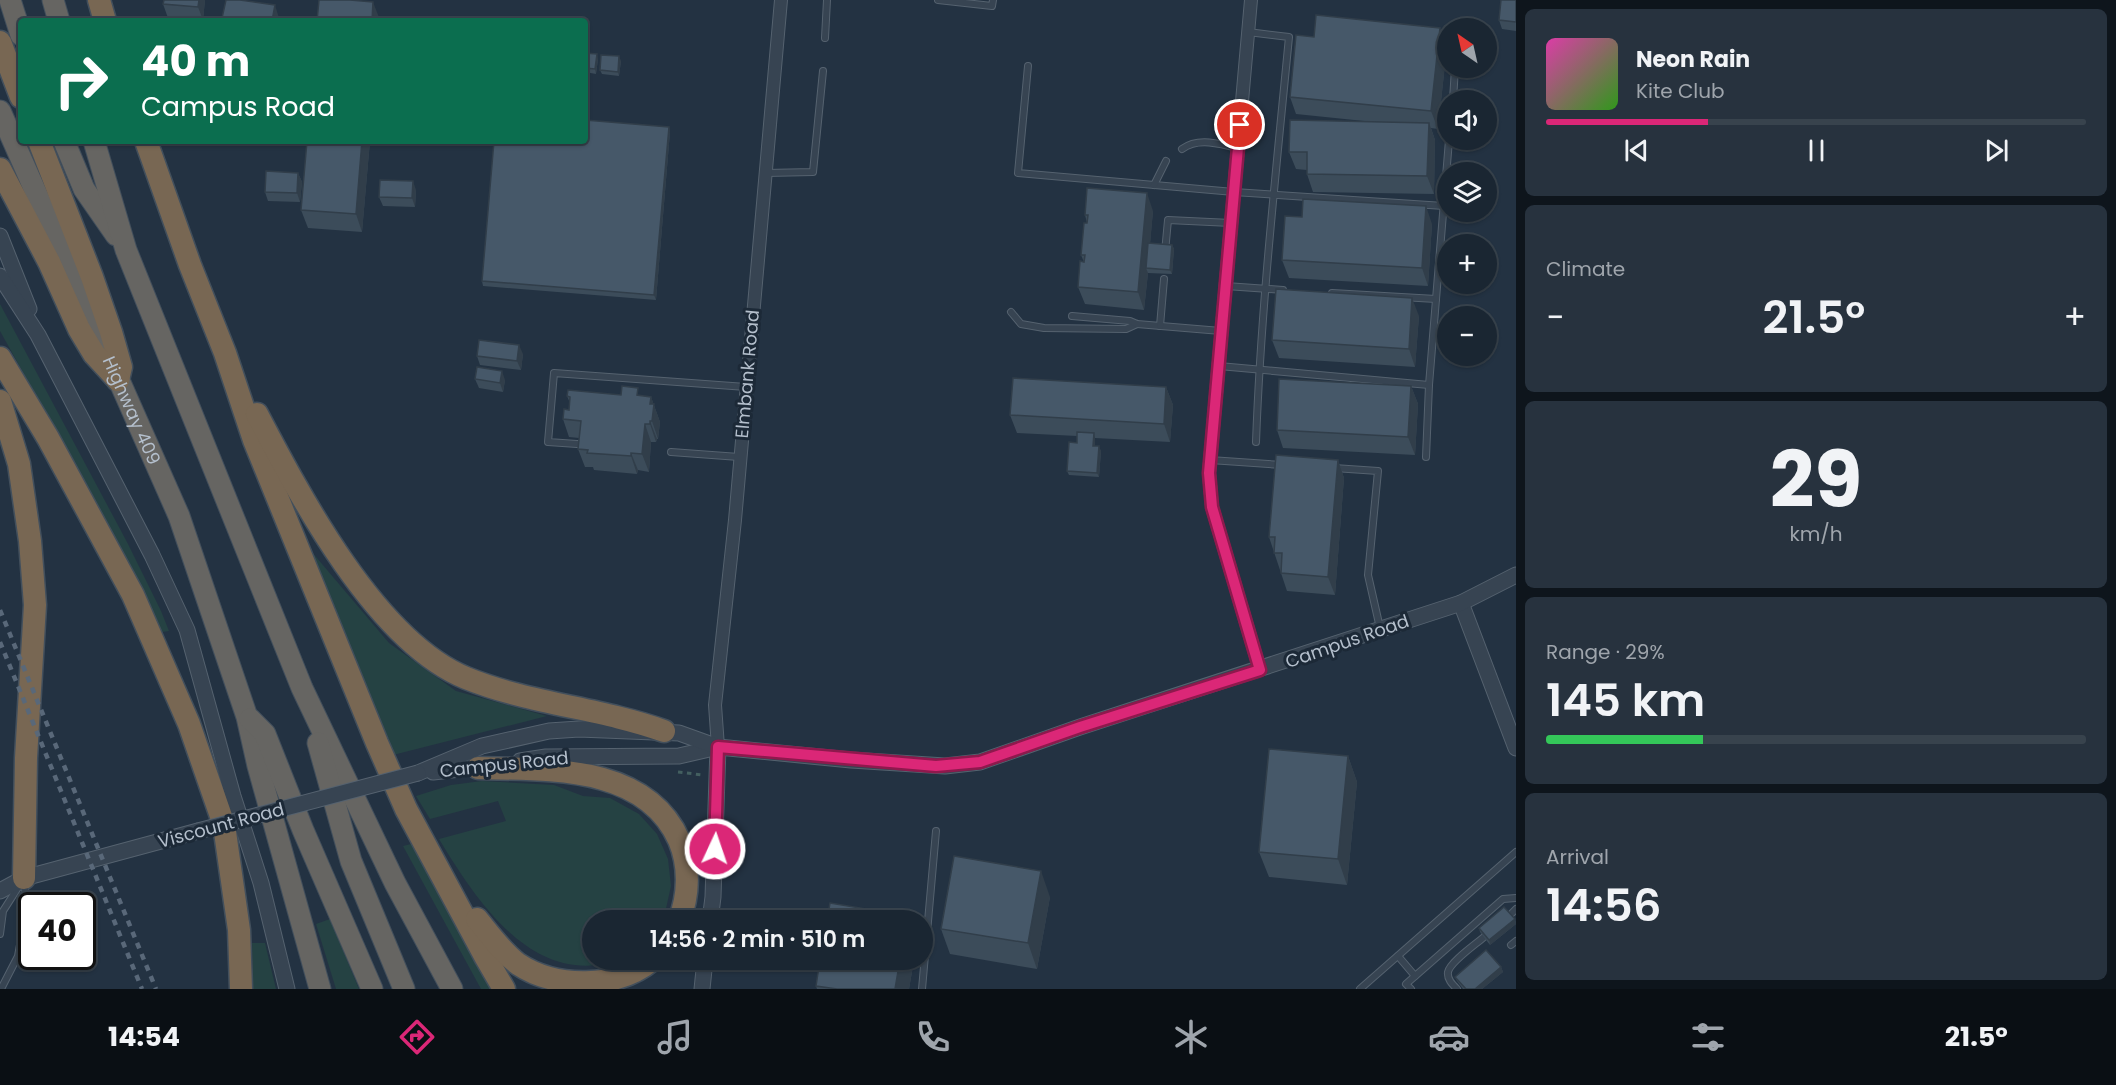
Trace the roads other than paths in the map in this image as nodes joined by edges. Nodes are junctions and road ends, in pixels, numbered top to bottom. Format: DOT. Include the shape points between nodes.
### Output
graph roads {
  1 [pos="10,0"];
  2 [pos="53,0"];
  3 [pos="99,0"];
  4 [pos="781,0"];
  5 [pos="827,0"];
  6 [pos="938,0"];
  7 [pos="993,0"];
  8 [pos="1251,0"];
  9 [pos="58,18"];
  10 [pos="104,18"];
  11 [pos="18,25"];
  12 [pos="1248,32"];
  13 [pos="825,38"];
  14 [pos="0,42"];
  15 [pos="1028,66"];
  16 [pos="823,71"];
  17 [pos="18,89"];
  18 [pos="0,111"];
  19 [pos="40,144"];
  20 [pos="65,144"];
  21 [pos="95,144"];
  22 [pos="147,144"];
  23 [pos="1238,148"];
  24 [pos="1182,149"];
  25 [pos="1166,161"];
  26 [pos="0,169"];
  27 [pos="765,173"];
  28 [pos="1154,185"];
  29 [pos="1234,192"];
  30 [pos="1274,195"];
  31 [pos="1437,206"];
  32 [pos="1443,222"];
  33 [pos="1231,223"];
  34 [pos="0,236"];
  35 [pos="126,250"];
  36 [pos="1165,255"];
  37 [pos="0,276"];
  38 [pos="1164,279"];
  39 [pos="1226,286"];
  40 [pos="1265,289"];
  41 [pos="1288,290"];
  42 [pos="1322,292"];
  43 [pos="1436,299"];
  44 [pos="1011,312"];
  45 [pos="1072,316"];
  46 [pos="1100,319"];
  47 [pos="1137,324"];
  48 [pos="1160,326"];
  49 [pos="1100,329"];
  50 [pos="1222,331"];
  51 [pos="38,335"];
  52 [pos="225,353"];
  53 [pos="0,358"];
  54 [pos="1219,366"];
  55 [pos="1259,369"];
  56 [pos="118,380"];
  57 [pos="1429,385"];
  58 [pos="746,387"];
  59 [pos="0,401"];
  60 [pos="1256,442"];
  61 [pos="577,444"];
  62 [pos="671,452"];
  63 [pos="739,457"];
  64 [pos="1426,457"];
  65 [pos="1210,460"];
  66 [pos="1287,465"];
  67 [pos="1321,467"];
  68 [pos="1516,574"];
  69 [pos="1461,603"];
  70 [pos="1380,629"];
  71 [pos="1260,670"];
  72 [pos="302,688"];
  73 [pos="247,717"];
  74 [pos="664,732"];
  75 [pos="718,747"];
  76 [pos="1516,748"];
  77 [pos="478,768"];
  78 [pos="418,773"];
  79 [pos="936,831"];
  80 [pos="1516,852"];
  81 [pos="0,877"];
  82 [pos="24,878"];
  83 [pos="445,880"];
  84 [pos="0,891"];
  85 [pos="1516,898"];
  86 [pos="682,910"];
  87 [pos="711,910"];
  88 [pos="0,934"];
  89 [pos="1460,937"];
  90 [pos="1484,937"];
  91 [pos="1470,949"];
  92 [pos="1398,956"];
  93 [pos="638,970"];
  94 [pos="704,970"];
  95 [pos="1415,976"];
  96 [pos="1408,986"];
  97 [pos="1,989"];
  98 [pos="241,989"];
  99 [pos="287,989"];
  100 [pos="320,989"];
  101 [pos="372,989"];
  102 [pos="404,989"];
  103 [pos="452,989"];
  104 [pos="504,989"];
  105 [pos="702,989"];
  106 [pos="922,989"];
  107 [pos="1360,989"];
  108 [pos="1400,989"];
  109 [pos="1456,989"];
  1 -- 11 [label="highway"];
  2 -- 9 [label="highway"];
  3 -- 10 [label="highway"];
  4 -- 27 [label="street, Elmbank Road"];
  5 -- 13 [label="lane"];
  6 -- 7 [label="lane" via="992,6"];
  8 -- 12 [label="street"];
  12 -- 23 [label="street"];
  12 -- 30 [label="lane" via="1289,37"];
  14 -- 17 [label="highway"];
  15 -- 28 [label="lane" via="1018,173"];
  16 -- 27 [label="lane" via="813,172"];
  18 -- 56 [label="highway, Highway 409"];
  19 -- 56 [label="highway" via="111,332 120,366"];
  20 -- 35 [label="highway" via="84,189"];
  21 -- 35 [label="highway"];
  22 -- 52 [label="highway"];
  23 -- 24 [label="lane" via="1206,141"];
  23 -- 29 [label="street"];
  25 -- 28 [label="lane"];
  26 -- 56 [label="highway" via="79,329 94,354"];
  27 -- 58 [label="street, Elmbank Road"];
  28 -- 29 [label="lane"];
  29 -- 30 [label="lane"];
  29 -- 33 [label="street"];
  30 -- 31 [label="lane"];
  30 -- 40 [label="lane"];
  32 -- 43 [label="lane"];
  33 -- 36 [label="lane" via="1168,220"];
  33 -- 39 [label="street"];
  34 -- 51 [label="street"];
  35 -- 72 [label="highway"];
  37 -- 51 [label="street"];
  38 -- 48 [label="lane"];
  39 -- 40 [label="lane"];
  39 -- 50 [label="street"];
  40 -- 41 [label="lane"];
  40 -- 55 [label="lane"];
  42 -- 43 [label="lane"];
  43 -- 57 [label="lane"];
  44 -- 49 [label="lane" via="1021,324"];
  45 -- 46 [label="lane"];
  46 -- 47 [label="lane"];
  46 -- 49 [label="lane"];
  47 -- 48 [label="lane"];
  47 -- 49 [label="lane" via="1130,328"];
  48 -- 50 [label="lane"];
  50 -- 54 [label="street"];
  51 -- 99 [label="street" via="187,630 261,883"];
  52 -- 74 [label="highway" via="327,538 406,638 465,677"];
  52 -- 83 [label="highway" via="254,440 352,684 406,809"];
  53 -- 98 [label="highway" via="54,448 133,595 189,724 224,825 239,930"];
  54 -- 55 [label="lane"];
  54 -- 65 [label="street"];
  55 -- 57 [label="lane"];
  55 -- 60 [label="lane"];
  56 -- 73 [label="highway, Highway 409" via="179,516"];
  57 -- 64 [label="lane"];
  58 -- 61 [label="lane" via="554,373 548,442"];
  58 -- 63 [label="street, Elmbank Road"];
  59 -- 82 [label="highway" via="19,464 35,605"];
  62 -- 63 [label="lane"];
  63 -- 75 [label="street, Elmbank Road" via="716,705"];
  65 -- 66 [label="lane"];
  65 -- 71 [label="street" via="1212,507"];
  67 -- 70 [label="lane" via="1378,471 1368,575"];
  68 -- 69 [label="street, Campus Road"];
  69 -- 70 [label="street, Campus Road"];
  69 -- 76 [label="street"];
  70 -- 71 [label="street, Campus Road"];
  71 -- 75 [label="street, Campus Road" via="980,762 936,766"];
  72 -- 102 [label="highway" via="351,861"];
  72 -- 103 [label="highway" via="395,883"];
  73 -- 100 [label="highway, Highway 409"];
  73 -- 101 [label="highway" via="265,734"];
  74 -- 75 [label="street, Campus Road" via="679,733"];
  74 -- 78 [label="street, Campus Road" via="549,731 482,746"];
  75 -- 77 [label="street, Campus Road" via="679,756 546,757"];
  75 -- 87 [label="street"];
  77 -- 78 [label="street, Campus Road"];
  77 -- 86 [label="highway" via="582,773 644,797 671,826 684,853 687,887"];
  78 -- 82 [label="street, Viscount Road, bridge"];
  79 -- 106 [label="lane"];
  80 -- 92 [label="lane"];
  81 -- 82 [label="street, Viscount Road"];
  82 -- 84 [label="street, Viscount Road"];
  82 -- 88 [label="lane" via="3,911"];
  82 -- 97 [label="lane" via="27,906 18,956"];
  83 -- 93 [label="highway" via="496,943 518,964 541,977 568,984 596,985"];
  83 -- 104 [label="highway"];
  85 -- 89 [label="lane" via="1503,899"];
  89 -- 91 [label="lane"];
  89 -- 95 [label="lane"];
  90 -- 91 [label="lane"];
  91 -- 109 [label="lane" via="1451,965 1448,973"];
  92 -- 95 [label="lane"];
  92 -- 107 [label="lane"];
  94 -- 105 [label="street"];
  95 -- 96 [label="lane"];
  96 -- 108 [label="lane"];
}
